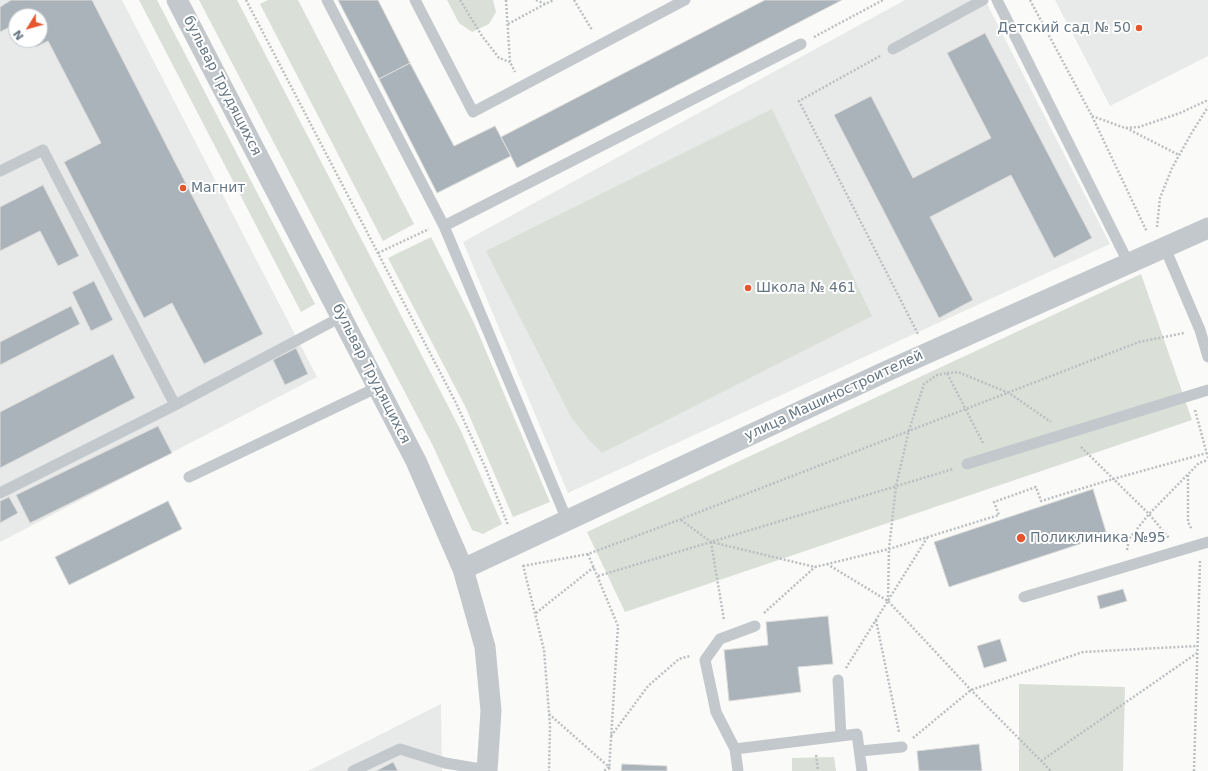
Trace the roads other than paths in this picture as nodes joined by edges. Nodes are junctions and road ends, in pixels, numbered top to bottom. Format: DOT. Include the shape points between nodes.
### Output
graph roads {
  1 [pos="177,0"];
  2 [pos="327,0"];
  3 [pos="415,0"];
  4 [pos="685,0"];
  5 [pos="983,0"];
  6 [pos="997,0"];
  7 [pos="801,44"];
  8 [pos="893,49"];
  9 [pos="0,171"];
  10 [pos="443,224"];
  11 [pos="1208,228"];
  12 [pos="1165,248"];
  13 [pos="1129,264"];
  14 [pos="342,317"];
  15 [pos="1208,357"];
  16 [pos="378,387"];
  17 [pos="1208,390"];
  18 [pos="175,404"];
  19 [pos="967,464"];
  20 [pos="189,477"];
  21 [pos="0,493"];
  22 [pos="567,520"];
  23 [pos="1204,543"];
  24 [pos="463,569"];
  25 [pos="1024,597"];
  26 [pos="755,626"];
  27 [pos="838,680"];
  28 [pos="841,736"];
  29 [pos="902,747"];
  30 [pos="735,749"];
  31 [pos="860,751"];
  32 [pos="487,770"];
  33 [pos="353,771"];
  34 [pos="738,771"];
  35 [pos="862,771"];
  1 -- 14 [label="street, бульвар Трудящихся"];
  2 -- 10 [label="lane"];
  3 -- 4 [label="lane" via="473,112"];
  5 -- 8 [label="lane"];
  6 -- 13 [label="lane"];
  7 -- 10 [label="lane"];
  9 -- 18 [label="lane" via="43,150"];
  10 -- 22 [label="lane"];
  11 -- 12 [label="street, улица Машиностроителей"];
  12 -- 13 [label="street, улица Машиностроителей"];
  12 -- 15 [label="lane" via="1200,330"];
  13 -- 22 [label="street, улица Машиностроителей" via="887,371"];
  14 -- 16 [label="street, бульвар Трудящихся"];
  14 -- 18 [label="lane"];
  16 -- 20 [label="lane"];
  16 -- 24 [label="street, бульвар Трудящихся" via="416,461"];
  17 -- 19 [label="lane"];
  18 -- 21 [label="lane"];
  22 -- 24 [label="street, улица Машиностроителей"];
  23 -- 25 [label="lane"];
  24 -- 32 [label="street, бульвар Трудящихся" via="485,647 492,711"];
  26 -- 30 [label="lane" via="720,639 705,660 716,712"];
  27 -- 28 [label="lane"];
  28 -- 30 [label="lane"];
  28 -- 31 [label="lane" via="857,734"];
  29 -- 31 [label="lane"];
  30 -- 34 [label="lane"];
  31 -- 35 [label="lane"];
  32 -- 33 [label="lane" via="445,763 400,749"];
}
